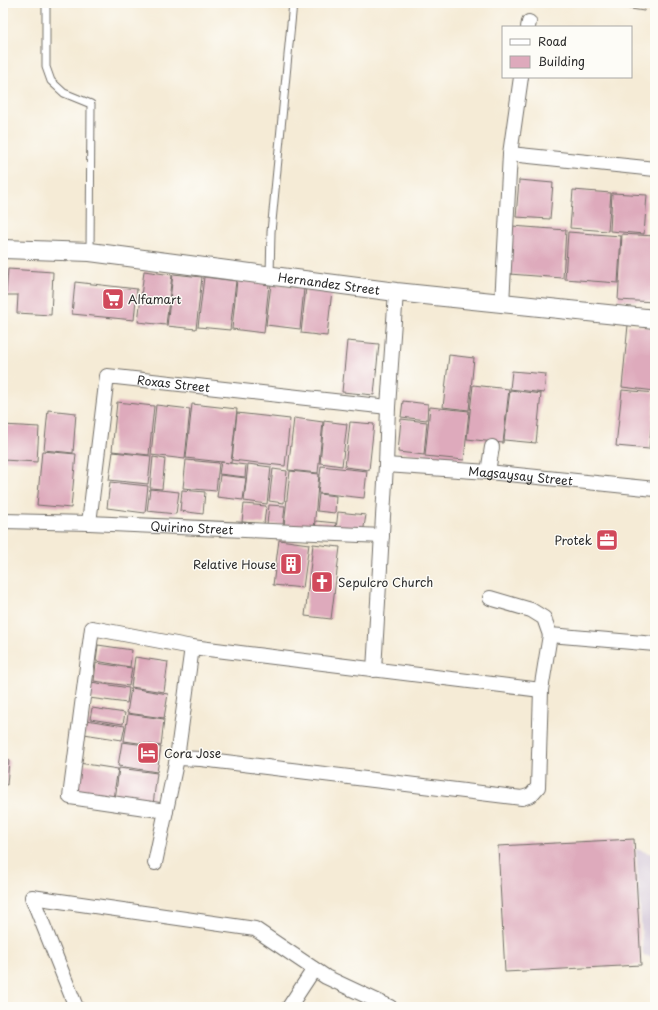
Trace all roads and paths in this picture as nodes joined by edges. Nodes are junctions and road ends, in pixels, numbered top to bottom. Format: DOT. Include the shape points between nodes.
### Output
graph roads {
  1 [pos="46,3"];
  2 [pos="293,3"];
  3 [pos="521,78"];
  4 [pos="510,154"];
  5 [pos="655,169"];
  6 [pos="3,249"];
  7 [pos="90,252"];
  8 [pos="270,276"];
  9 [pos="396,292"];
  10 [pos="502,304"];
  11 [pos="655,319"];
  12 [pos="388,407"];
  13 [pos="492,447"];
  14 [pos="386,465"];
  15 [pos="488,472"];
  16 [pos="655,489"];
  17 [pos="3,521"];
  18 [pos="89,523"];
  19 [pos="382,536"];
  20 [pos="490,598"];
  21 [pos="550,635"];
  22 [pos="655,644"];
  23 [pos="192,647"];
  24 [pos="374,670"];
  25 [pos="540,690"];
  26 [pos="177,758"];
  27 [pos="166,811"];
  28 [pos="155,863"];
  29 [pos="314,969"];
  30 [pos="76,1007"];
  31 [pos="289,1007"];
  32 [pos="390,1007"];
  1 -- 7 [label="lane" via="46,67 51,81 64,93 90,104"];
  2 -- 8 [label="lane" via="271,232"];
  3 -- 4 [label="street"];
  4 -- 5 [label="street"];
  4 -- 10 [label="street"];
  6 -- 7 [label="street, Hernandez Street"];
  7 -- 8 [label="street, Hernandez Street"];
  8 -- 9 [label="street, Hernandez Street"];
  9 -- 10 [label="street, Hernandez Street"];
  9 -- 12 [label="street"];
  10 -- 11 [label="street, Hernandez Street"];
  12 -- 14 [label="street"];
  12 -- 18 [label="street, Roxas Street" via="107,376"];
  13 -- 15 [label="street"];
  14 -- 15 [label="street, Magsaysay Street"];
  14 -- 19 [label="street"];
  15 -- 16 [label="street, Magsaysay Street"];
  17 -- 18 [label="street, Quirino Street"];
  18 -- 19 [label="street, Quirino Street"];
  19 -- 24 [label="street"];
  20 -- 21 [label="street" via="531,610 544,618"];
  21 -- 22 [label="street"];
  21 -- 25 [label="street"];
  23 -- 24 [label="street"];
  23 -- 26 [label="street"];
  23 -- 27 [label="street" via="92,628 70,797"];
  24 -- 25 [label="street"];
  25 -- 26 [label="street" via="538,788 531,795 522,798"];
  26 -- 27 [label="street"];
  27 -- 28 [label="street"];
  29 -- 30 [label="street" via="256,929 32,897"];
  29 -- 31 [label="street"];
  29 -- 32 [label="street"];
}
